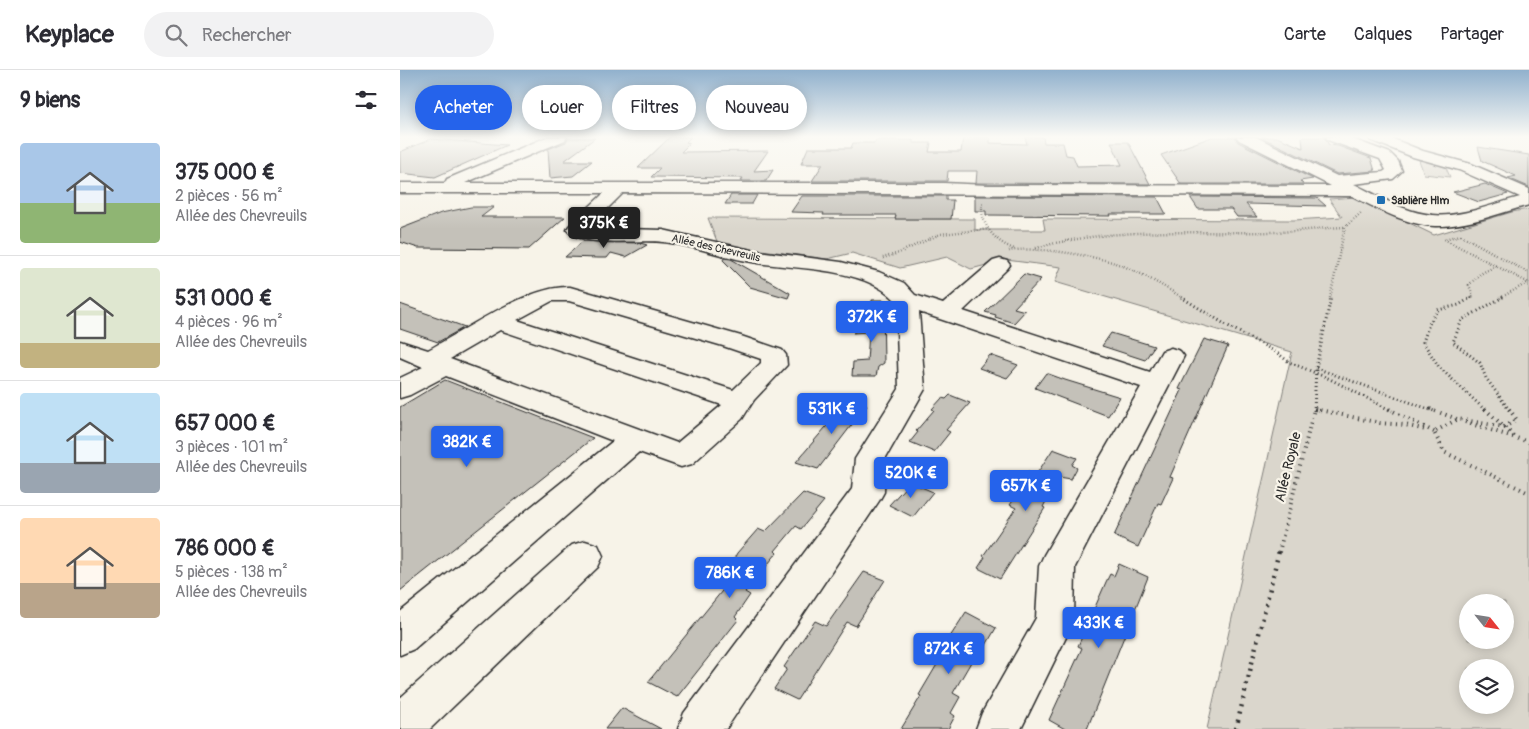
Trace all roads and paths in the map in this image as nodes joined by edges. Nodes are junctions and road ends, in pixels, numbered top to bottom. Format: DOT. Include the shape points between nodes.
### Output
graph roads {
  1 [pos="487,168"];
  2 [pos="1307,168"];
  3 [pos="1393,168"];
  4 [pos="1468,168"];
  5 [pos="1336,182"];
  6 [pos="444,186"];
  7 [pos="400,188"];
  8 [pos="618,189"];
  9 [pos="983,190"];
  10 [pos="1355,191"];
  11 [pos="1529,195"];
  12 [pos="1529,200"];
  13 [pos="400,205"];
  14 [pos="1359,213"];
  15 [pos="1434,221"];
  16 [pos="1345,228"];
  17 [pos="989,229"];
  18 [pos="1461,235"];
  19 [pos="1014,249"];
  20 [pos="1033,249"];
  21 [pos="883,258"];
  22 [pos="1000,265"];
  23 [pos="1496,266"];
  24 [pos="1529,272"];
  25 [pos="1528,282"];
  26 [pos="907,300"];
  27 [pos="946,314"];
  28 [pos="498,321"];
  29 [pos="400,348"];
  30 [pos="1171,356"];
  31 [pos="437,363"];
  32 [pos="1316,370"];
  33 [pos="1156,383"];
  34 [pos="400,389"];
  35 [pos="739,401"];
  36 [pos="1314,409"];
  37 [pos="1458,419"];
  38 [pos="1504,427"];
  39 [pos="1434,432"];
  40 [pos="1516,438"];
  41 [pos="635,439"];
  42 [pos="1529,442"];
  43 [pos="1529,493"];
  44 [pos="585,556"];
  45 [pos="400,636"];
  46 [pos="400,727"];
  47 [pos="700,729"];
  48 [pos="998,729"];
  49 [pos="1236,729"];
  1 -- 6 [label="street"];
  2 -- 5 [label="street"];
  3 -- 5 [label="street" via="1394,171 1387,176"];
  4 -- 11 [label="street"];
  5 -- 10 [label="street"];
  6 -- 7 [label="street"];
  6 -- 8 [label="street"];
  6 -- 13 [label="street"];
  8 -- 9 [label="street"];
  8 -- 26 [label="street, Allée des Chevreuils" via="576,230 585,234 663,236 751,256 841,268 872,276 896,288"];
  9 -- 10 [label="street"];
  9 -- 17 [label="path" via="980,192 983,220"];
  10 -- 15 [label="street" via="1403,214"];
  12 -- 15 [label="street" via="1453,220"];
  14 -- 16 [label="path"];
  15 -- 18 [label="path"];
  16 -- 20 [label="path" via="1101,234"];
  16 -- 32 [label="path, Allée Royale"];
  17 -- 19 [label="path" via="1000,242"];
  17 -- 21 [label="path" via="940,234"];
  18 -- 23 [label="path" via="1444,238"];
  18 -- 24 [label="path"];
  19 -- 20 [label="path"];
  19 -- 22 [label="path" via="1008,252 1009,257"];
  20 -- 32 [label="path" via="1115,263 1289,362"];
  22 -- 27 [label="street"];
  23 -- 25 [label="path"];
  23 -- 38 [label="path" via="1469,284 1473,296 1459,305 1438,310 1422,342 1439,367"];
  25 -- 38 [label="path" via="1462,320 1453,342 1480,363 1486,378 1517,420"];
  26 -- 27 [label="street, Allée des Chevreuils"];
  26 -- 47 [label="street" via="912,389 870,459 868,492"];
  27 -- 33 [label="street, Allée des Chevreuils"];
  28 -- 31 [label="street"];
  28 -- 35 [label="street"];
  28 -- 35 [label="street" via="549,294 570,294 773,355 774,365"];
  29 -- 31 [label="street"];
  30 -- 33 [label="street"];
  31 -- 34 [label="street"];
  31 -- 41 [label="street"];
  32 -- 36 [label="path, Allée Royale"];
  32 -- 37 [label="path"];
  32 -- 39 [label="path"];
  33 -- 48 [label="street" via="1056,566 1055,621"];
  35 -- 41 [label="street" via="732,412 682,456"];
  36 -- 39 [label="path"];
  36 -- 49 [label="path, Allée Royale"];
  37 -- 38 [label="path"];
  37 -- 39 [label="path"];
  37 -- 40 [label="path"];
  38 -- 40 [label="path"];
  39 -- 43 [label="path" via="1444,452"];
  40 -- 42 [label="path"];
  41 -- 45 [label="street"];
  44 -- 46 [label="street"];
}
